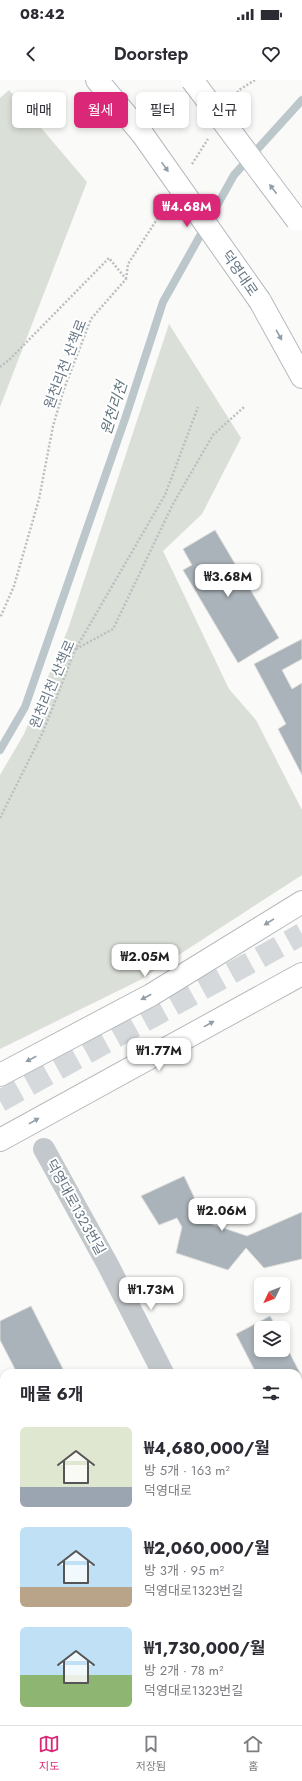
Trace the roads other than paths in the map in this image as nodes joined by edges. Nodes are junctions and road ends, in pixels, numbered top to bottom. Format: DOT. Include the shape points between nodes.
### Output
graph roads {
  1 [pos="97,80"];
  2 [pos="192,80"];
  3 [pos="299,224"];
  4 [pos="302,377"];
  5 [pos="302,902"];
  6 [pos="302,974"];
  7 [pos="0,1075"];
  8 [pos="0,1140"];
  9 [pos="44,1149"];
  10 [pos="161,1369"];
  1 -- 4 [label="main road, 덕영대로, one-way, bridge" via="143,135 260,301"];
  3 -- 2 [label="main road, one-way, bridge"];
  5 -- 7 [label="main road, one-way" via="151,995"];
  8 -- 6 [label="main road, one-way"];
  9 -- 10 [label="street, 덕영대로1323번길" via="108,1265"];
}
